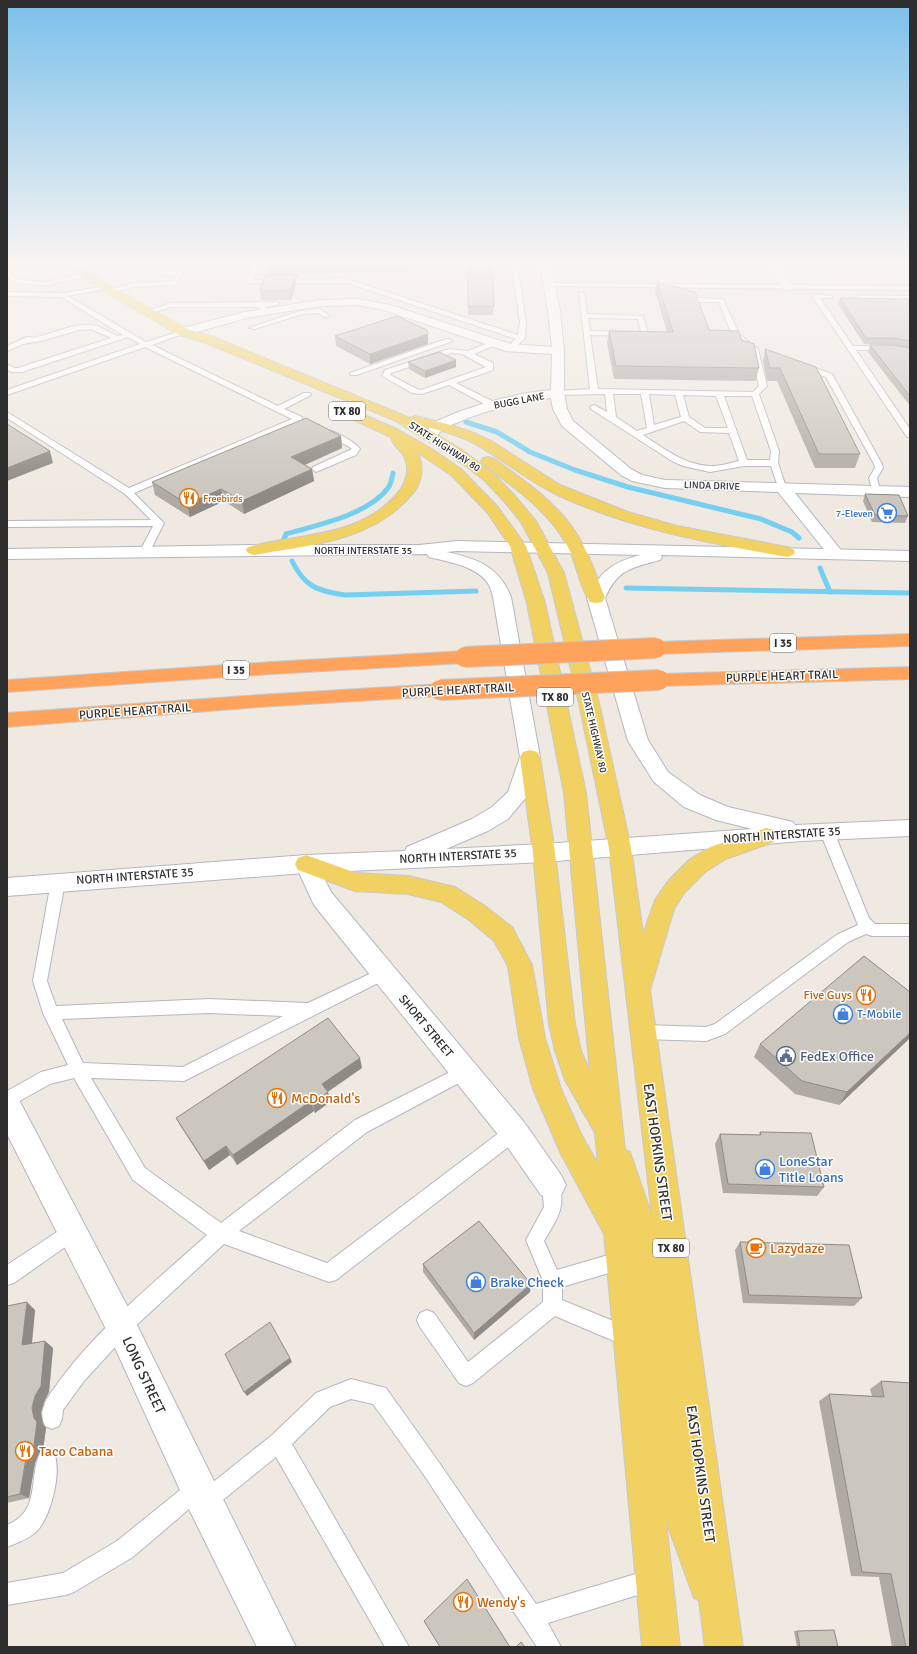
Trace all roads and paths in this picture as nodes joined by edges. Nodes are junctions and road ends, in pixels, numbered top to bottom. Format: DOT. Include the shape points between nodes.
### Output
graph roads {
  1 [pos="32,338"];
  2 [pos="44,338"];
  3 [pos="134,338"];
  4 [pos="165,338"];
  5 [pos="188,338"];
  6 [pos="204,338"];
  7 [pos="477,338"];
  8 [pos="521,338"];
  9 [pos="557,338"];
  10 [pos="587,338"];
  11 [pos="739,338"];
  12 [pos="843,338"];
  13 [pos="117,339"];
  14 [pos="449,340"];
  15 [pos="21,342"];
  16 [pos="494,344"];
  17 [pos="146,345"];
  18 [pos="510,348"];
  19 [pos="850,348"];
  20 [pos="7,349"];
  21 [pos="910,350"];
  22 [pos="558,351"];
  23 [pos="468,354"];
  24 [pos="7,366"];
  25 [pos="799,366"];
  26 [pos="246,368"];
  27 [pos="16,370"];
  28 [pos="7,373"];
  29 [pos="354,373"];
  30 [pos="266,378"];
  31 [pos="451,383"];
  32 [pos="293,389"];
  33 [pos="594,391"];
  34 [pos="610,391"];
  35 [pos="645,392"];
  36 [pos="678,392"];
  37 [pos="7,393"];
  38 [pos="557,393"];
  39 [pos="719,393"];
  40 [pos="755,394"];
  41 [pos="307,395"];
  42 [pos="493,405"];
  43 [pos="594,407"];
  44 [pos="277,409"];
  45 [pos="7,414"];
  46 [pos="685,418"];
  47 [pos="612,419"];
  48 [pos="319,429"];
  49 [pos="651,429"];
  50 [pos="435,431"];
  51 [pos="733,431"];
  52 [pos="392,432"];
  53 [pos="636,434"];
  54 [pos="910,435"];
  55 [pos="744,463"];
  56 [pos="774,463"];
  57 [pos="316,469"];
  58 [pos="782,487"];
  59 [pos="876,491"];
  60 [pos="128,492"];
  61 [pos="910,492"];
  62 [pos="7,524"];
  63 [pos="159,524"];
  64 [pos="518,546"];
  65 [pos="543,548"];
  66 [pos="576,548"];
  67 [pos="254,550"];
  68 [pos="419,550"];
  69 [pos="695,551"];
  70 [pos="787,552"];
  71 [pos="144,553"];
  72 [pos="7,554"];
  73 [pos="836,554"];
  74 [pos="910,556"];
  75 [pos="596,598"];
  76 [pos="910,640"];
  77 [pos="910,673"];
  78 [pos="816,674"];
  79 [pos="910,682"];
  80 [pos="7,686"];
  81 [pos="7,720"];
  82 [pos="530,757"];
  83 [pos="910,828"];
  84 [pos="827,832"];
  85 [pos="802,833"];
  86 [pos="766,836"];
  87 [pos="620,848"];
  88 [pos="580,850"];
  89 [pos="544,853"];
  90 [pos="403,858"];
  91 [pos="306,864"];
  92 [pos="58,882"];
  93 [pos="7,887"];
  94 [pos="869,926"];
  95 [pos="910,930"];
  96 [pos="383,974"];
  97 [pos="638,995"];
  98 [pos="309,1010"];
  99 [pos="51,1013"];
  100 [pos="642,1032"];
  101 [pos="78,1070"];
  102 [pos="464,1072"];
  103 [pos="10,1115"];
  104 [pos="608,1129"];
  105 [pos="514,1132"];
  106 [pos="551,1185"];
  107 [pos="72,1232"];
  108 [pos="221,1234"];
  109 [pos="621,1247"];
  110 [pos="7,1276"];
  111 [pos="552,1281"];
  112 [pos="554,1306"];
  113 [pos="427,1320"];
  114 [pos="121,1326"];
  115 [pos="630,1337"];
  116 [pos="52,1419"];
  117 [pos="279,1442"];
  118 [pos="47,1460"];
  119 [pos="201,1495"];
  120 [pos="7,1536"];
  121 [pos="654,1580"];
  122 [pos="7,1594"];
  123 [pos="531,1617"];
  124 [pos="723,1637"];
  125 [pos="277,1647"];
  126 [pos="398,1647"];
  127 [pos="550,1647"];
  128 [pos="661,1647"];
  1 -- 15 [label="lane"];
  2 -- 15 [label="lane"];
  3 -- 17 [label="lane"];
  4 -- 17 [label="lane"];
  5 -- 26 [label="main road, STATE HIGHWAY 80 / TX 80" via="192,343"];
  6 -- 50 [label="main road, STATE HIGHWAY 80 / TX 80"];
  7 -- 16 [label="street"];
  8 -- 18 [label="lane"];
  9 -- 22 [label="street, BUGG LANE"];
  10 -- 33 [label="lane"];
  11 -- 40 [label="lane" via="758,351 762,386"];
  12 -- 19 [label="lane"];
  13 -- 27 [label="lane"];
  14 -- 29 [label="lane"];
  15 -- 20 [label="lane"];
  16 -- 18 [label="street"];
  16 -- 23 [label="lane"];
  17 -- 37 [label="lane"];
  17 -- 44 [label="lane"];
  18 -- 22 [label="street"];
  19 -- 21 [label="lane"];
  19 -- 54 [label="lane"];
  22 -- 38 [label="street, BUGG LANE"];
  23 -- 31 [label="lane" via="490,365 490,368"];
  23 -- 31 [label="lane" via="460,351 447,352 388,372 386,376 418,392 426,392"];
  24 -- 27 [label="lane"];
  25 -- 59 [label="lane" via="829,376 878,464 879,468 873,478"];
  27 -- 28 [label="lane"];
  30 -- 50 [label="main road" via="290,382 396,426"];
  31 -- 42 [label="lane"];
  32 -- 41 [label="main road, STATE HIGHWAY 80 / TX 80"];
  33 -- 34 [label="lane"];
  33 -- 38 [label="lane"];
  34 -- 35 [label="lane"];
  34 -- 47 [label="lane"];
  35 -- 36 [label="lane"];
  35 -- 49 [label="lane"];
  36 -- 39 [label="lane"];
  36 -- 46 [label="lane"];
  38 -- 42 [label="street, BUGG LANE"];
  38 -- 58 [label="street, LINDA DRIVE" via="560,410 568,423 626,472 637,478 665,484"];
  39 -- 40 [label="lane"];
  39 -- 51 [label="lane"];
  40 -- 56 [label="lane" via="775,451"];
  41 -- 44 [label="lane"];
  41 -- 52 [label="main road, STATE HIGHWAY 80 / TX 80"];
  42 -- 50 [label="street, BUGG LANE" via="454,418"];
  43 -- 47 [label="lane"];
  44 -- 60 [label="lane" via="302,421"];
  45 -- 60 [label="lane"];
  46 -- 49 [label="lane"];
  46 -- 51 [label="lane" via="703,430"];
  47 -- 53 [label="lane"];
  48 -- 57 [label="lane" via="352,444 356,449 353,453"];
  49 -- 53 [label="lane"];
  50 -- 65 [label="main road, STATE HIGHWAY 80 / TX 80" via="489,477 509,498 528,522"];
  50 -- 66 [label="main road" via="508,475 536,497 564,529"];
  50 -- 70 [label="main road" via="477,439 544,482 607,511 687,533"];
  51 -- 55 [label="lane"];
  52 -- 64 [label="main road, STATE HIGHWAY 80 / TX 80" via="456,472 492,509"];
  52 -- 67 [label="main road" via="411,454 415,468 413,482 406,494 390,510 364,525 339,534"];
  53 -- 55 [label="lane" via="675,459 700,468 710,469"];
  55 -- 56 [label="lane"];
  56 -- 58 [label="lane"];
  58 -- 59 [label="street, LINDA DRIVE"];
  58 -- 73 [label="street"];
  59 -- 61 [label="street, LINDA DRIVE"];
  60 -- 63 [label="lane"];
  62 -- 63 [label="lane"];
  63 -- 71 [label="lane"];
  64 -- 65 [label="street, NORTH INTERSTATE 35"];
  64 -- 68 [label="street, NORTH INTERSTATE 35" via="457,546"];
  64 -- 88 [label="main road, STATE HIGHWAY 80 / TX 80" via="536,603 575,793"];
  65 -- 66 [label="street, NORTH INTERSTATE 35"];
  65 -- 87 [label="main road, STATE HIGHWAY 80 / TX 80" via="556,573 589,703"];
  66 -- 69 [label="street, NORTH INTERSTATE 35"];
  66 -- 75 [label="main road"];
  67 -- 68 [label="street, NORTH INTERSTATE 35"];
  67 -- 71 [label="street, NORTH INTERSTATE 35"];
  68 -- 82 [label="street" via="463,561 479,568 495,580 502,597"];
  69 -- 70 [label="street, NORTH INTERSTATE 35"];
  69 -- 75 [label="street" via="643,559 620,567 606,579"];
  70 -- 73 [label="street, NORTH INTERSTATE 35"];
  71 -- 72 [label="street, NORTH INTERSTATE 35"];
  73 -- 74 [label="street, NORTH INTERSTATE 35"];
  75 -- 85 [label="street" via="638,741 661,776 698,804 724,814"];
  76 -- 80 [label="highway, I 35, bridge" via="465,656"];
  77 -- 78 [label="highway, PURPLE HEART TRAIL"];
  78 -- 79 [label="highway"];
  78 -- 81 [label="highway, PURPLE HEART TRAIL, bridge" via="440,690"];
  82 -- 89 [label="main road"];
  82 -- 90 [label="street" via="517,795 500,812 480,825"];
  83 -- 84 [label="street, NORTH INTERSTATE 35"];
  84 -- 85 [label="street, NORTH INTERSTATE 35"];
  84 -- 94 [label="lane" via="863,921"];
  85 -- 86 [label="street, NORTH INTERSTATE 35"];
  86 -- 87 [label="street, NORTH INTERSTATE 35"];
  86 -- 97 [label="main road" via="718,853 697,866 677,886 663,907"];
  87 -- 88 [label="street, NORTH INTERSTATE 35"];
  87 -- 97 [label="main road, EAST HOPKINS STREET / TX 80"];
  88 -- 89 [label="street, NORTH INTERSTATE 35"];
  88 -- 104 [label="main road, TX 80"];
  89 -- 90 [label="street, NORTH INTERSTATE 35"];
  89 -- 104 [label="main road" via="562,1024 568,1051 579,1080"];
  90 -- 91 [label="street, NORTH INTERSTATE 35"];
  91 -- 92 [label="street, NORTH INTERSTATE 35"];
  91 -- 96 [label="street, SHORT STREET" via="322,898"];
  91 -- 109 [label="main road" via="355,882 408,885 447,894 477,912 503,934 520,965 532,1038 547,1089"];
  92 -- 93 [label="street, NORTH INTERSTATE 35"];
  92 -- 99 [label="lane" via="40,981"];
  94 -- 95 [label="lane" via="872,930"];
  94 -- 100 [label="lane" via="843,938 720,1029 706,1034"];
  96 -- 98 [label="lane"];
  96 -- 102 [label="street, SHORT STREET"];
  97 -- 100 [label="main road, EAST HOPKINS STREET / TX 80"];
  98 -- 99 [label="lane" via="209,1006"];
  98 -- 101 [label="lane" via="184,1074"];
  99 -- 101 [label="lane"];
  100 -- 124 [label="main road, EAST HOPKINS STREET / TX 80"];
  101 -- 103 [label="lane" via="47,1077"];
  101 -- 108 [label="lane" via="139,1174"];
  102 -- 105 [label="street, SHORT STREET"];
  102 -- 108 [label="lane" via="361,1126"];
  103 -- 107 [label="street, LONG STREET"];
  104 -- 109 [label="main road, TX 80"];
  104 -- 124 [label="main road" via="632,1197 645,1245 676,1496"];
  105 -- 106 [label="street, SHORT STREET"];
  105 -- 108 [label="lane" via="329,1273"];
  106 -- 111 [label="lane" via="553,1209 535,1240"];
  107 -- 110 [label="lane"];
  107 -- 114 [label="street, LONG STREET"];
  108 -- 114 [label="lane"];
  109 -- 111 [label="lane"];
  109 -- 115 [label="main road, TX 80"];
  111 -- 112 [label="lane"];
  112 -- 113 [label="lane" via="466,1376"];
  112 -- 115 [label="lane"];
  114 -- 116 [label="lane" via="77,1374 54,1407"];
  114 -- 119 [label="street, LONG STREET"];
  115 -- 121 [label="main road, TX 80"];
  117 -- 119 [label="lane"];
  117 -- 123 [label="lane" via="324,1400 351,1389 380,1395"];
  117 -- 126 [label="lane"];
  118 -- 120 [label="lane" via="42,1504 32,1521 16,1533"];
  119 -- 122 [label="lane" via="125,1549 66,1584"];
  119 -- 125 [label="street, LONG STREET"];
  121 -- 123 [label="lane"];
  121 -- 128 [label="main road, TX 80"];
  123 -- 127 [label="lane"];
}
